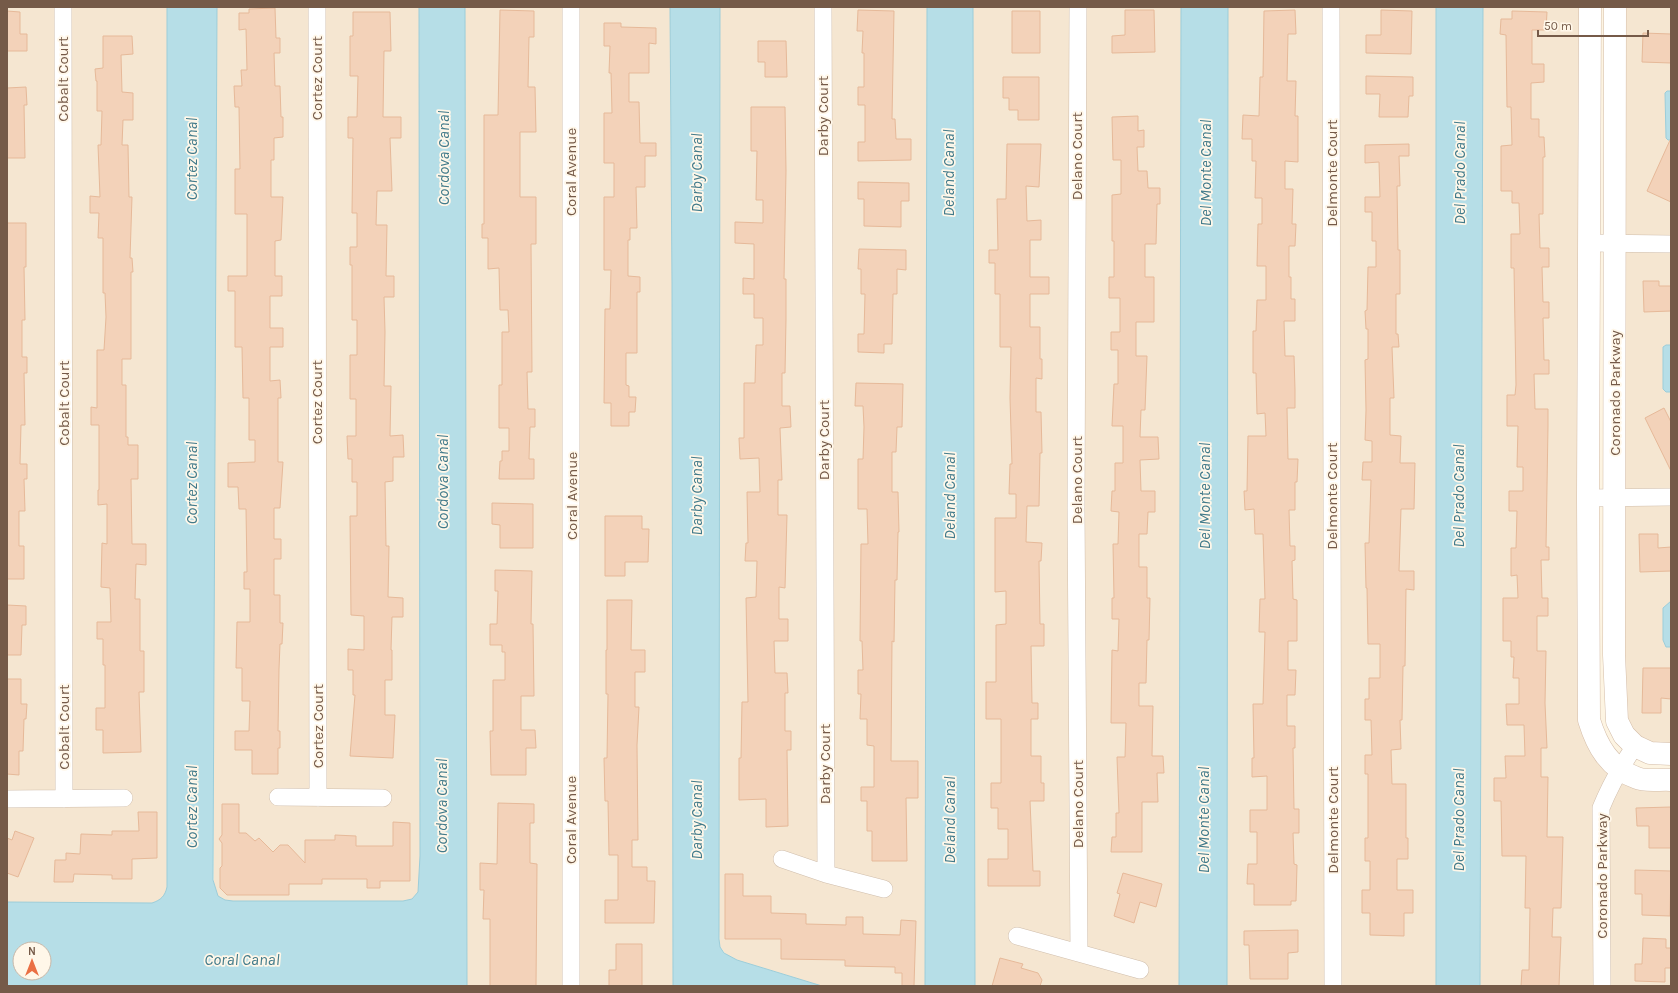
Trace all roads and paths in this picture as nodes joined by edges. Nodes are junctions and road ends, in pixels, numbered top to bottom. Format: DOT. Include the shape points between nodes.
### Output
graph roads {
  1 [pos="63,7"];
  2 [pos="317,7"];
  3 [pos="571,7"];
  4 [pos="824,7"];
  5 [pos="1078,7"];
  6 [pos="1331,7"];
  7 [pos="1590,7"];
  8 [pos="1615,7"];
  9 [pos="1590,243"];
  10 [pos="1615,244"];
  11 [pos="1671,244"];
  12 [pos="1615,497"];
  13 [pos="1671,497"];
  14 [pos="1588,498"];
  15 [pos="1635,746"];
  16 [pos="1671,754"];
  17 [pos="1619,769"];
  18 [pos="1671,780"];
  19 [pos="278,797"];
  20 [pos="64,798"];
  21 [pos="124,798"];
  22 [pos="318,798"];
  23 [pos="383,798"];
  24 [pos="7,799"];
  25 [pos="782,859"];
  26 [pos="826,874"];
  27 [pos="884,889"];
  28 [pos="1017,936"];
  29 [pos="1079,953"];
  30 [pos="1140,970"];
  31 [pos="571,986"];
  32 [pos="1333,986"];
  33 [pos="1602,986"];
  1 -- 20 [label="street, Cobalt Court"];
  2 -- 22 [label="street, Cortez Court"];
  3 -- 31 [label="street, Coral Avenue"];
  4 -- 26 [label="street, Darby Court"];
  5 -- 29 [label="street, Delano Court" via="1076,508"];
  6 -- 32 [label="street, Delmonte Court"];
  7 -- 9 [label="street, Coronado Parkway"];
  8 -- 10 [label="street, Coronado Parkway"];
  9 -- 10 [label="street"];
  9 -- 14 [label="street, Coronado Parkway"];
  10 -- 11 [label="street"];
  10 -- 12 [label="street, Coronado Parkway"];
  12 -- 13 [label="street"];
  12 -- 14 [label="street"];
  12 -- 15 [label="street, Coronado Parkway" via="1614,655 1617,721 1624,735"];
  14 -- 17 [label="street, Coronado Parkway" via="1589,720 1595,739 1605,756"];
  15 -- 16 [label="street" via="1650,753"];
  15 -- 17 [label="street, Coronado Parkway"];
  17 -- 18 [label="street" via="1638,779"];
  17 -- 33 [label="street, Coronado Parkway" via="1601,808"];
  19 -- 22 [label="street"];
  20 -- 21 [label="street"];
  20 -- 24 [label="street"];
  22 -- 23 [label="street"];
  25 -- 26 [label="street"];
  26 -- 27 [label="street"];
  28 -- 29 [label="street"];
  29 -- 30 [label="street"];
}
